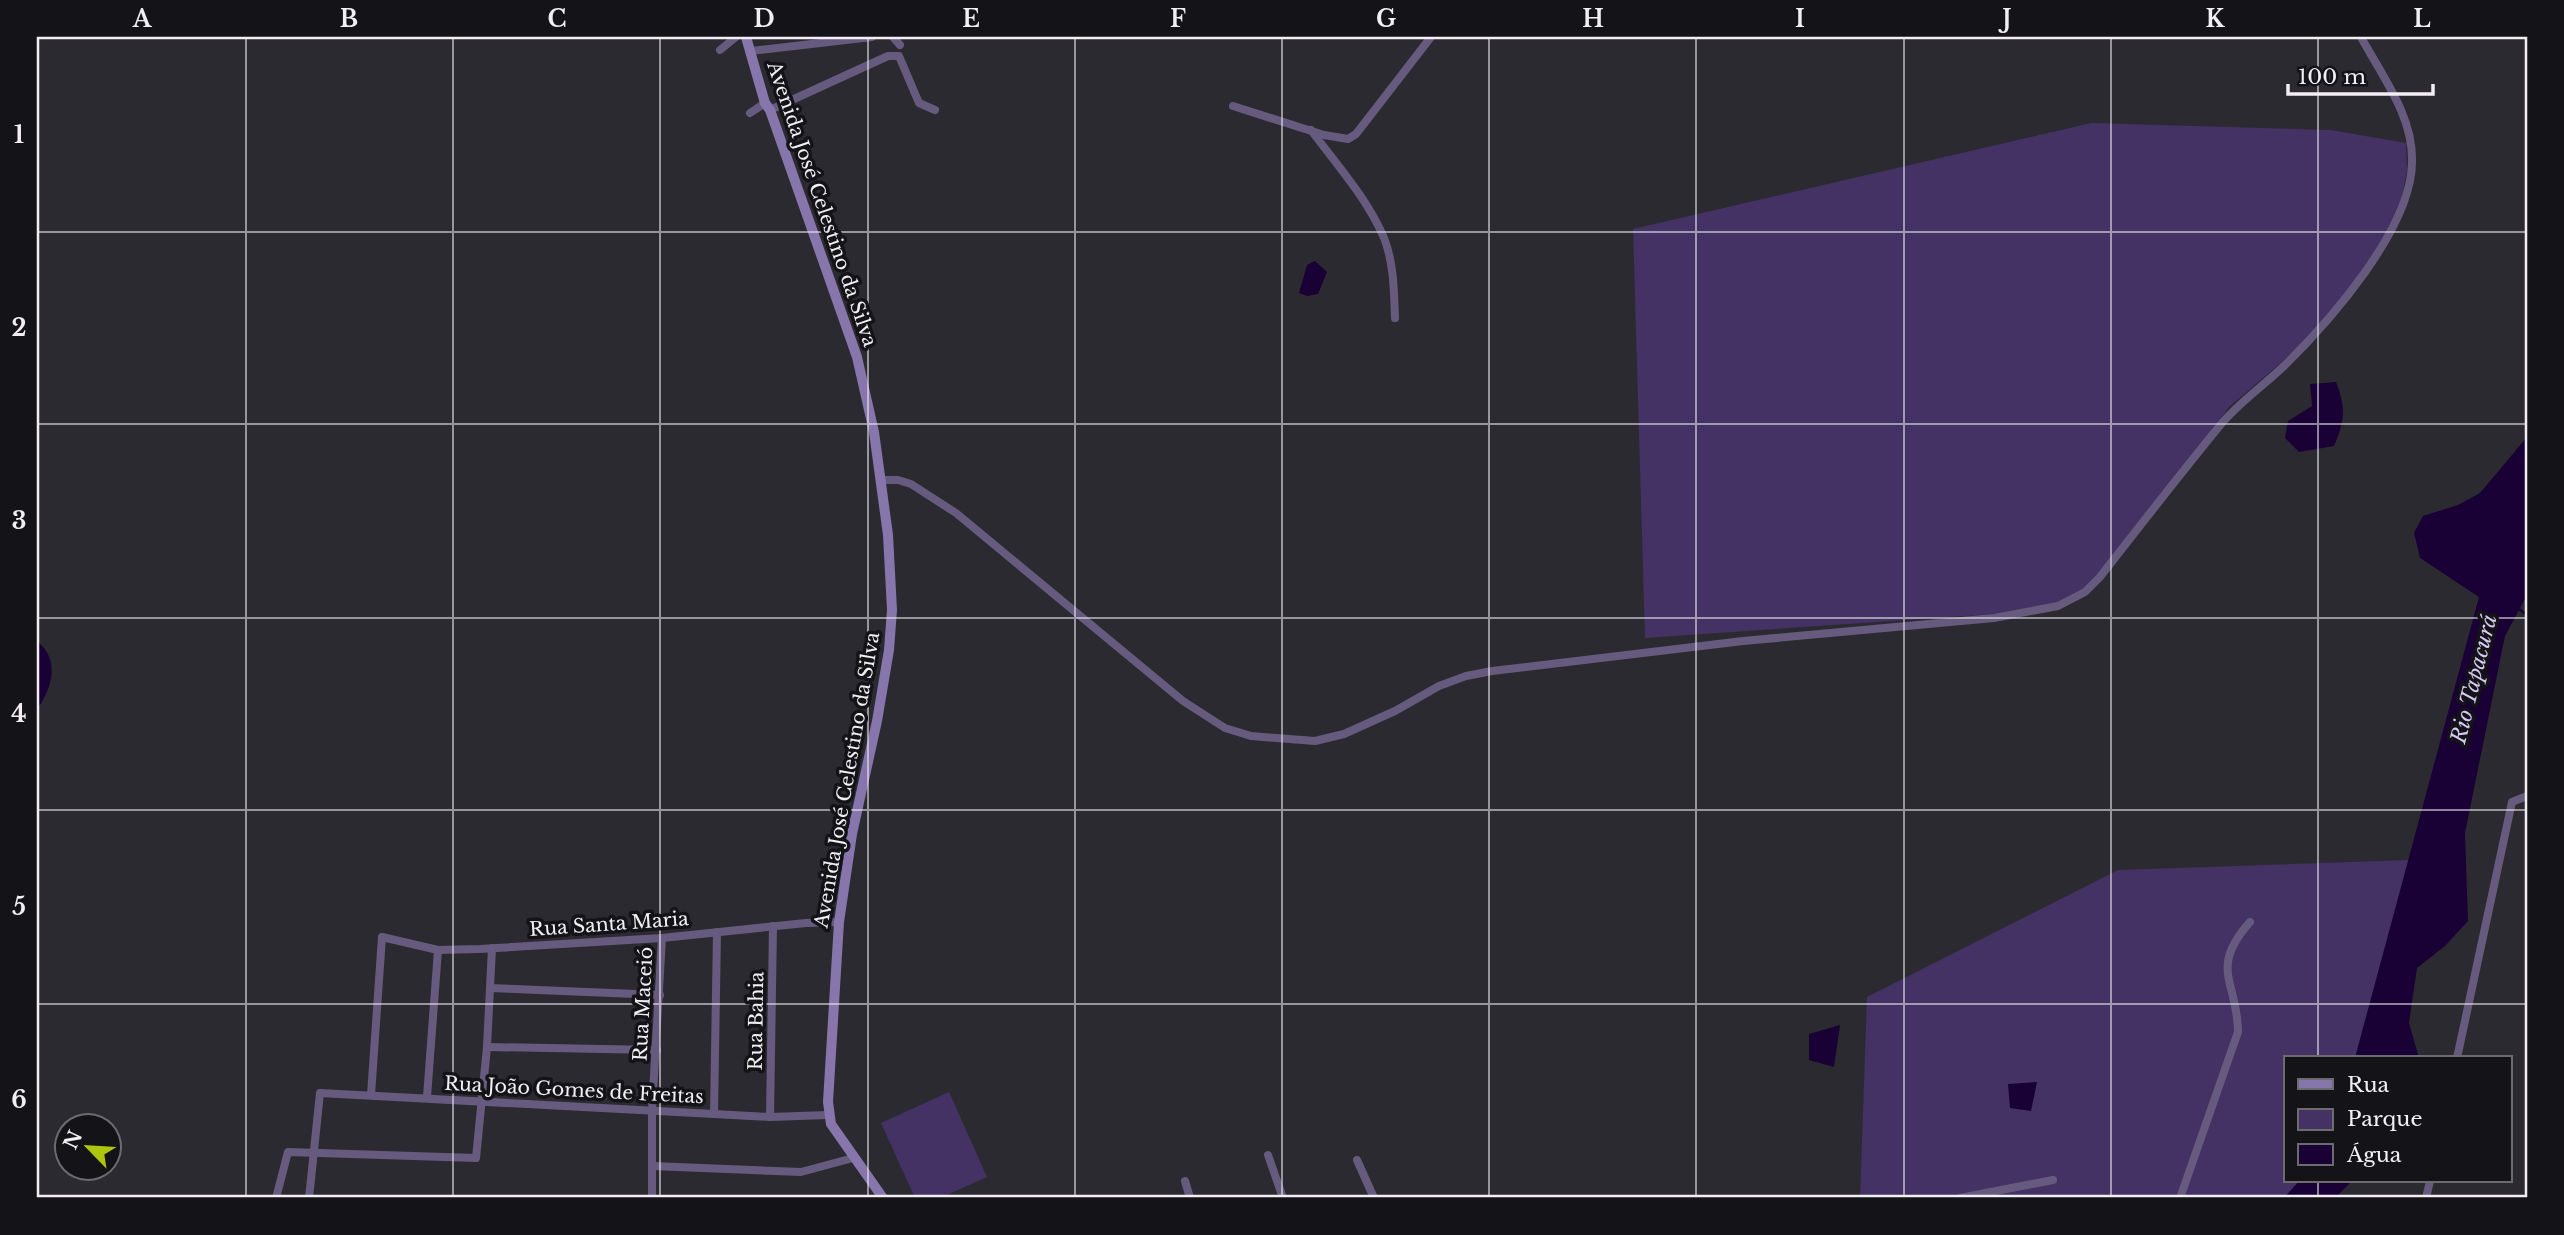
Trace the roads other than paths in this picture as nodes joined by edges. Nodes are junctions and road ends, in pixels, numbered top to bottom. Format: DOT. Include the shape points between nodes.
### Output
graph roads {
  1 [pos="736,37"];
  2 [pos="746,37"];
  3 [pos="872,37"];
  4 [pos="892,37"];
  5 [pos="1431,37"];
  6 [pos="2361,37"];
  7 [pos="900,45"];
  8 [pos="720,50"];
  9 [pos="751,51"];
  10 [pos="1233,106"];
  11 [pos="768,107"];
  12 [pos="934,110"];
  13 [pos="750,113"];
  14 [pos="1311,130"];
  15 [pos="1395,318"];
  16 [pos="881,480"];
  17 [pos="2527,796"];
  18 [pos="839,922"];
  19 [pos="2250,922"];
  20 [pos="773,926"];
  21 [pos="717,932"];
  22 [pos="662,938"];
  23 [pos="492,948"];
  24 [pos="438,950"];
  25 [pos="491,988"];
  26 [pos="660,995"];
  27 [pos="487,1047"];
  28 [pos="657,1050"];
  29 [pos="2457,1056"];
  30 [pos="371,1096"];
  31 [pos="428,1097"];
  32 [pos="483,1100"];
  33 [pos="652,1110"];
  34 [pos="714,1114"];
  35 [pos="828,1115"];
  36 [pos="770,1117"];
  37 [pos="314,1152"];
  38 [pos="1268,1155"];
  39 [pos="853,1158"];
  40 [pos="1357,1160"];
  41 [pos="652,1166"];
  42 [pos="2053,1180"];
  43 [pos="1185,1181"];
  44 [pos="276,1198"];
  45 [pos="309,1198"];
  46 [pos="652,1198"];
  47 [pos="883,1198"];
  48 [pos="1190,1198"];
  49 [pos="1283,1198"];
  50 [pos="1374,1198"];
  51 [pos="1960,1198"];
  52 [pos="2180,1198"];
  1 -- 8 [label="street"];
  2 -- 9 [label="street, Avenida José Celestino da Silva"];
  3 -- 9 [label="street"];
  4 -- 7 [label="street"];
  5 -- 14 [label="street" via="1352,137 1343,140"];
  6 -- 16 [label="street" via="2404,116 2411,141 2410,185 2397,222 2372,262 2316,332 2222,423 2099,578 2085,592 2058,606 1994,618 1492,671 1439,686 1344,734 1315,741 1251,736 1225,728 1183,701 956,513 906,482"];
  9 -- 11 [label="street, Avenida José Celestino da Silva"];
  10 -- 14 [label="street"];
  11 -- 12 [label="street" via="888,56 900,56 919,103"];
  11 -- 13 [label="street"];
  11 -- 16 [label="street, Avenida José Celestino da Silva" via="857,357"];
  14 -- 15 [label="street" via="1360,195 1384,239 1394,279"];
  16 -- 18 [label="street, Avenida José Celestino da Silva" via="891,629"];
  17 -- 29 [label="street" via="2512,802"];
  18 -- 20 [label="street, Rua Santa Maria"];
  18 -- 35 [label="street, Avenida José Celestino da Silva"];
  19 -- 52 [label="street" via="2234,940 2228,956 2238,1032"];
  20 -- 21 [label="street, Rua Santa Maria"];
  20 -- 36 [label="street, Rua Bahia"];
  21 -- 22 [label="street, Rua Santa Maria"];
  21 -- 34 [label="street"];
  22 -- 23 [label="street, Rua Santa Maria"];
  22 -- 26 [label="street, Rua Maceió"];
  23 -- 24 [label="street, Rua Santa Maria"];
  23 -- 25 [label="street"];
  24 -- 30 [label="street, Rua Santa Maria" via="382,937"];
  24 -- 31 [label="street"];
  25 -- 26 [label="street"];
  25 -- 27 [label="street"];
  26 -- 28 [label="street, Rua Maceió"];
  27 -- 28 [label="street"];
  27 -- 32 [label="street"];
  28 -- 33 [label="street, Rua Maceió"];
  30 -- 31 [label="street, Rua João Gomes de Freitas"];
  30 -- 37 [label="street, Rua João Gomes de Freitas" via="319,1094"];
  31 -- 32 [label="street, Rua João Gomes de Freitas"];
  32 -- 33 [label="street, Rua João Gomes de Freitas"];
  32 -- 37 [label="street" via="476,1158"];
  33 -- 34 [label="street, Rua João Gomes de Freitas"];
  33 -- 41 [label="street, Rua Maceió"];
  34 -- 36 [label="street, Rua João Gomes de Freitas"];
  35 -- 36 [label="street, Rua João Gomes de Freitas"];
  35 -- 39 [label="street, Avenida José Celestino da Silva"];
  37 -- 44 [label="street" via="287,1152"];
  37 -- 45 [label="street"];
  38 -- 49 [label="street"];
  39 -- 41 [label="street" via="801,1172"];
  39 -- 47 [label="street, Avenida José Celestino da Silva"];
  40 -- 50 [label="street"];
  41 -- 46 [label="street, Rua Maceió"];
  42 -- 51 [label="street"];
  43 -- 48 [label="street"];
}
